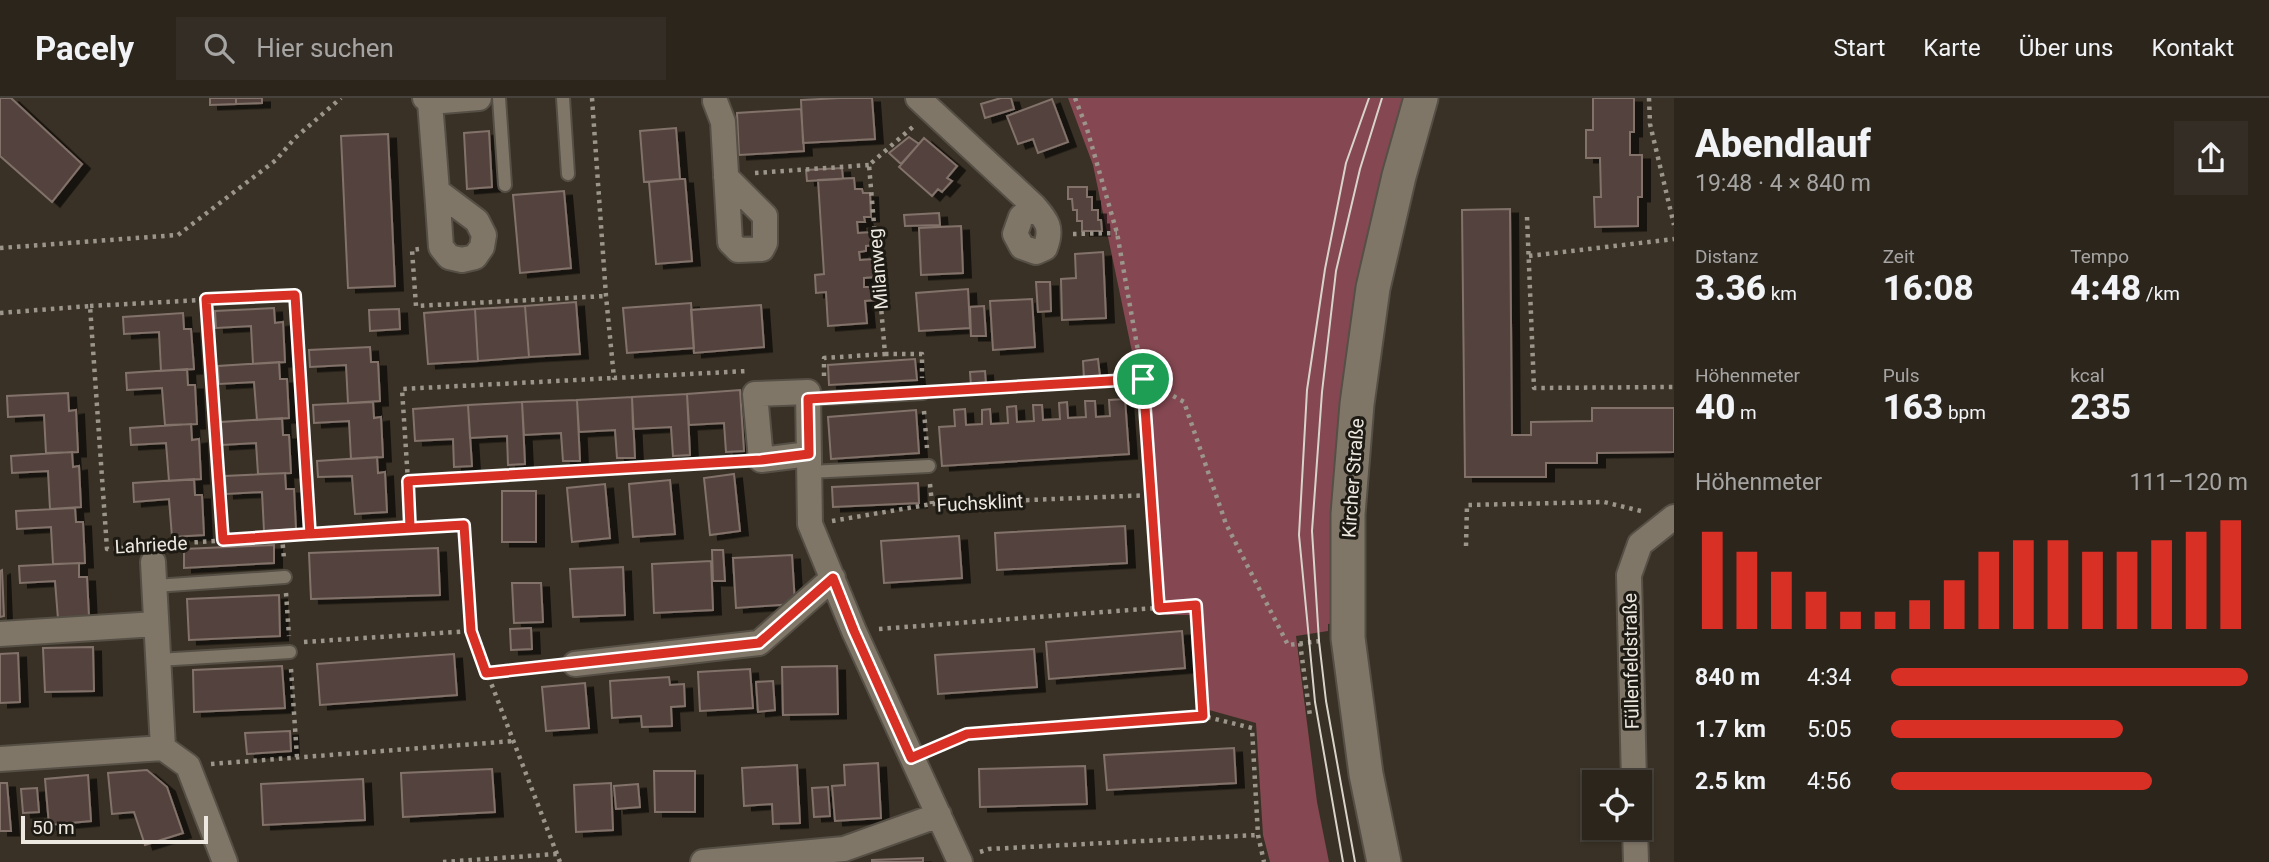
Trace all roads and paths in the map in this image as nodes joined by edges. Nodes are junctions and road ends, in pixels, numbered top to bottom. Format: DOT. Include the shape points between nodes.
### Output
graph roads {
  1 [pos="341,98"];
  2 [pos="479,98"];
  3 [pos="499,98"];
  4 [pos="563,98"];
  5 [pos="592,98"];
  6 [pos="1075,98"];
  7 [pos="1422,98"];
  8 [pos="1649,98"];
  9 [pos="711,99"];
  10 [pos="428,100"];
  11 [pos="925,104"];
  12 [pos="870,165"];
  13 [pos="568,174"];
  14 [pos="726,176"];
  15 [pos="505,185"];
  16 [pos="437,191"];
  17 [pos="1034,206"];
  18 [pos="1527,216"];
  19 [pos="1674,225"];
  20 [pos="1118,233"];
  21 [pos="1050,234"];
  22 [pos="1674,239"];
  23 [pos="441,247"];
  24 [pos="0,248"];
  25 [pos="1529,256"];
  26 [pos="606,296"];
  27 [pos="206,299"];
  28 [pos="90,306"];
  29 [pos="0,313"];
  30 [pos="885,354"];
  31 [pos="614,378"];
  32 [pos="1143,379"];
  33 [pos="1674,387"];
  34 [pos="923,393"];
  35 [pos="755,394"];
  36 [pos="816,398"];
  37 [pos="761,460"];
  38 [pos="809,463"];
  39 [pos="929,466"];
  40 [pos="408,481"];
  41 [pos="1152,495"];
  42 [pos="1672,517"];
  43 [pos="810,524"];
  44 [pos="410,527"];
  45 [pos="310,534"];
  46 [pos="223,540"];
  47 [pos="1466,546"];
  48 [pos="153,560"];
  49 [pos="285,577"];
  50 [pos="833,578"];
  51 [pos="1159,608"];
  52 [pos="156,624"];
  53 [pos="471,631"];
  54 [pos="854,631"];
  55 [pos="0,634"];
  56 [pos="1348,638"];
  57 [pos="303,642"];
  58 [pos="1300,643"];
  59 [pos="290,652"];
  60 [pos="158,660"];
  61 [pos="575,664"];
  62 [pos="486,673"];
  63 [pos="1203,716"];
  64 [pos="1310,716"];
  65 [pos="514,741"];
  66 [pos="163,748"];
  67 [pos="911,758"];
  68 [pos="0,759"];
  69 [pos="188,766"];
  70 [pos="1634,770"];
  71 [pos="939,815"];
  72 [pos="1258,835"];
  73 [pos="1635,840"];
  74 [pos="558,854"];
  75 [pos="959,861"];
  76 [pos="225,862"];
  77 [pos="443,862"];
  78 [pos="560,862"];
  79 [pos="703,862"];
  80 [pos="1265,862"];
  81 [pos="1384,862"];
  82 [pos="1636,862"];
  1 -- 24 [label="path" via="276,160 178,235"];
  2 -- 10 [label="street"];
  3 -- 15 [label="lane"];
  4 -- 13 [label="lane"];
  5 -- 26 [label="path"];
  6 -- 20 [label="path"];
  7 -- 56 [label="main road, Kircher Straße" via="1399,176 1369,314 1348,514"];
  8 -- 19 [label="path" via="1650,124"];
  9 -- 14 [label="street" via="723,122"];
  10 -- 16 [label="street"];
  11 -- 12 [label="path"];
  11 -- 17 [label="street"];
  12 -- 14 [label="path"];
  12 -- 30 [label="path, Milanweg"];
  16 -- 23 [label="street"];
  16 -- 23 [label="street" via="477,221 484,234 475,257 449,257"];
  17 -- 21 [label="street" via="1048,222"];
  17 -- 21 [label="street" via="1021,217 1015,234 1022,247 1035,253 1045,248"];
  18 -- 25 [label="path"];
  20 -- 21 [label="path"];
  20 -- 32 [label="path"];
  22 -- 25 [label="path"];
  23 -- 26 [label="path" via="412,250 416,306"];
  25 -- 33 [label="path" via="1534,388"];
  26 -- 31 [label="path"];
  27 -- 28 [label="path"];
  27 -- 45 [label="path" via="295,295"];
  27 -- 46 [label="path"];
  28 -- 29 [label="path"];
  28 -- 48 [label="path, Lahriede" via="107,549"];
  30 -- 34 [label="path" via="922,354"];
  30 -- 36 [label="path" via="824,358"];
  31 -- 35 [label="path" via="752,370"];
  31 -- 40 [label="path" via="402,389"];
  32 -- 34 [label="path"];
  32 -- 41 [label="path"];
  32 -- 58 [label="path" via="1184,402 1226,524 1288,645"];
  34 -- 36 [label="lane"];
  35 -- 36 [label="street" via="808,392"];
  35 -- 37 [label="street"];
  36 -- 38 [label="street"];
  37 -- 38 [label="street"];
  37 -- 40 [label="path"];
  38 -- 39 [label="lane"];
  38 -- 43 [label="street"];
  40 -- 44 [label="path"];
  41 -- 43 [label="path, Fuchsklint" via="932,505"];
  41 -- 51 [label="path"];
  42 -- 47 [label="path" via="1604,502 1467,505"];
  42 -- 70 [label="street, Füllenfeldstraße" via="1640,544 1629,575"];
  43 -- 50 [label="street"];
  44 -- 45 [label="path, Lahriede"];
  44 -- 53 [label="path, Lahriede" via="464,525"];
  45 -- 46 [label="path, Lahriede"];
  46 -- 48 [label="path, Lahriede"];
  48 -- 49 [label="lane"];
  48 -- 52 [label="street"];
  50 -- 54 [label="street"];
  50 -- 61 [label="street" via="759,643"];
  51 -- 54 [label="path"];
  51 -- 63 [label="path" via="1196,605"];
  52 -- 55 [label="street"];
  52 -- 60 [label="street"];
  53 -- 57 [label="path"];
  53 -- 62 [label="path, Lahriede"];
  54 -- 67 [label="street"];
  56 -- 58 [label="path"];
  56 -- 81 [label="main road, Kircher Straße" via="1366,774"];
  58 -- 64 [label="path"];
  59 -- 60 [label="lane"];
  60 -- 66 [label="street"];
  61 -- 62 [label="path"];
  62 -- 65 [label="path, Lahriede"];
  63 -- 67 [label="path" via="967,734"];
  63 -- 72 [label="path" via="1252,728"];
  65 -- 69 [label="path"];
  65 -- 74 [label="path, Lahriede"];
  66 -- 68 [label="street"];
  66 -- 69 [label="street"];
  67 -- 71 [label="street"];
  69 -- 76 [label="street"];
  71 -- 75 [label="street"];
  71 -- 79 [label="street" via="844,849"];
  72 -- 75 [label="path" via="989,849"];
  72 -- 80 [label="path"];
  73 -- 82 [label="street"];
  74 -- 77 [label="path"];
  74 -- 78 [label="path, Lahriede"];
}
